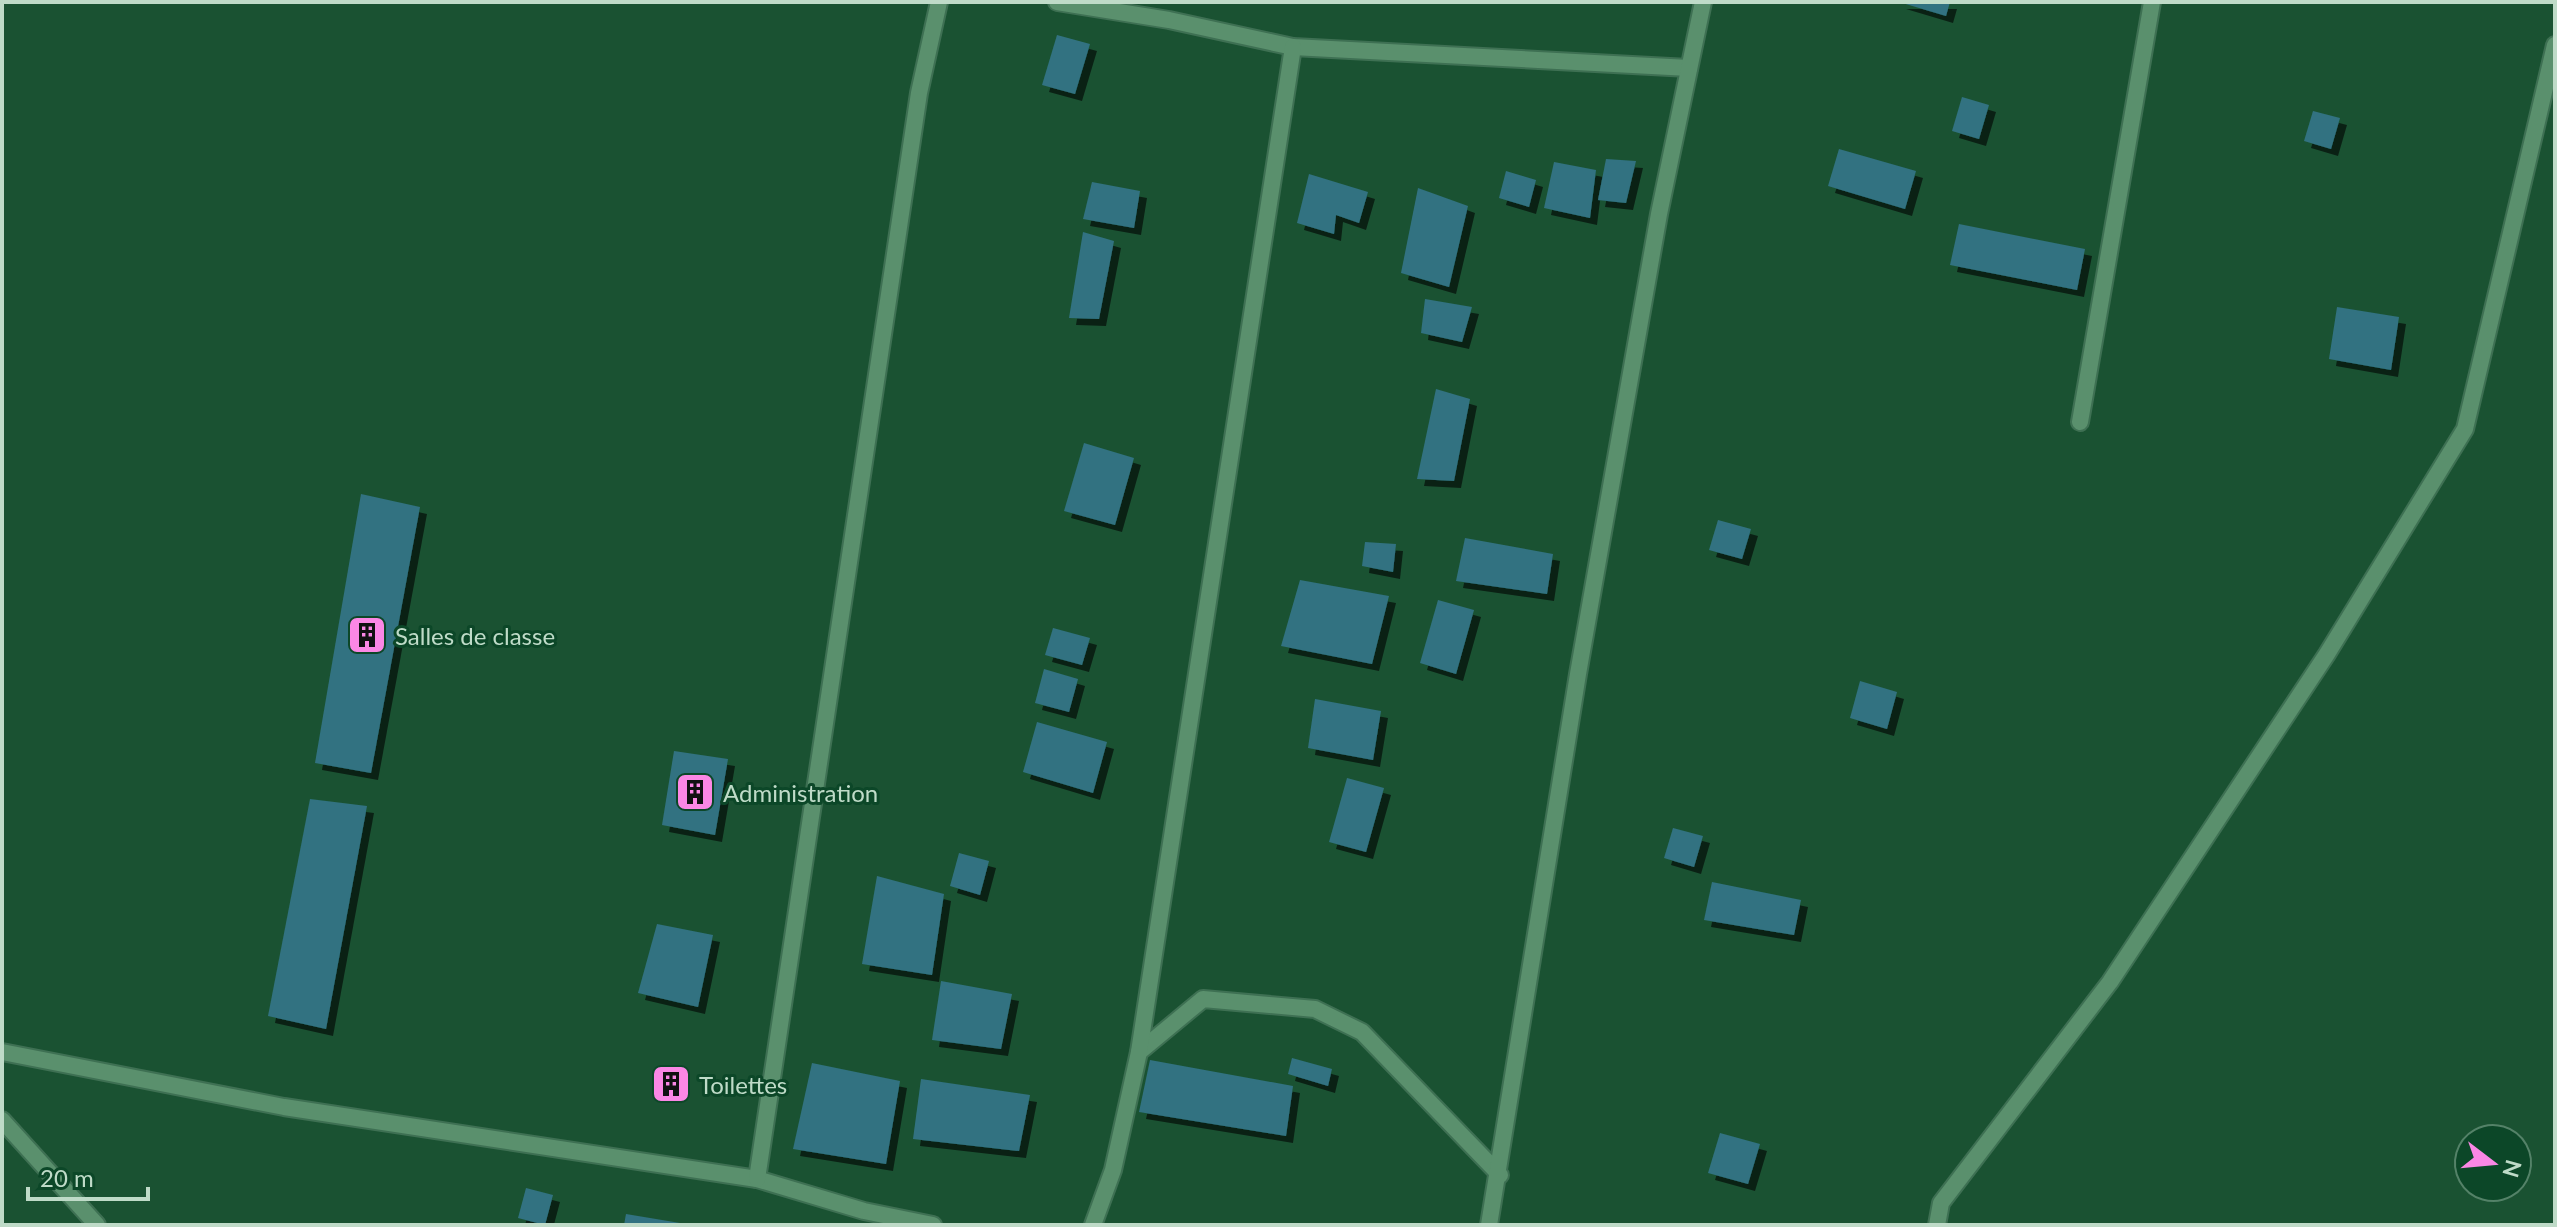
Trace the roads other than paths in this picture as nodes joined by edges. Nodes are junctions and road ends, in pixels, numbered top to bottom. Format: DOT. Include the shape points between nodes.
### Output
graph roads {
  1 [pos="939,2"];
  2 [pos="1057,2"];
  3 [pos="1703,2"];
  4 [pos="2152,2"];
  5 [pos="2555,45"];
  6 [pos="1293,47"];
  7 [pos="1689,68"];
  8 [pos="2080,422"];
  9 [pos="2,1052"];
  10 [pos="1139,1052"];
  11 [pos="2,1120"];
  12 [pos="1500,1175"];
  13 [pos="757,1179"];
  14 [pos="97,1225"];
  15 [pos="933,1225"];
  16 [pos="1093,1225"];
  17 [pos="1489,1225"];
  18 [pos="1937,1225"];
  1 -- 13 [label="street" via="919,93"];
  2 -- 6 [label="street"];
  3 -- 7 [label="street"];
  4 -- 8 [label="street"];
  5 -- 18 [label="street" via="2465,429 2327,654 2110,982 1941,1203"];
  6 -- 7 [label="street"];
  6 -- 10 [label="street"];
  7 -- 12 [label="street" via="1578,674"];
  9 -- 13 [label="street" via="284,1107"];
  10 -- 12 [label="street" via="1203,999 1315,1009 1362,1032"];
  10 -- 16 [label="street" via="1113,1170"];
  11 -- 14 [label="street"];
  12 -- 17 [label="street"];
  13 -- 15 [label="street"];
}
